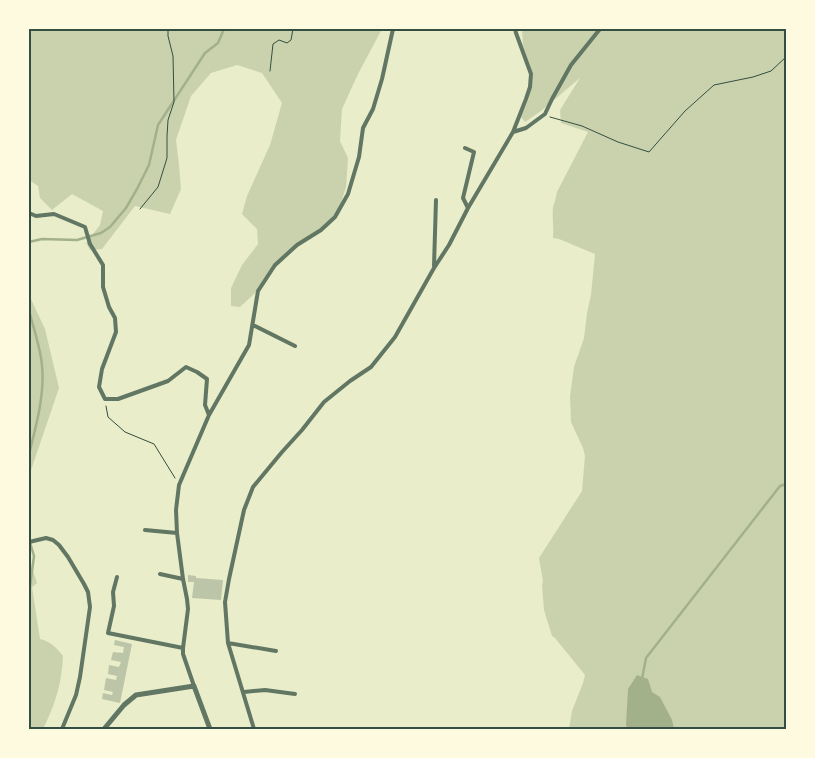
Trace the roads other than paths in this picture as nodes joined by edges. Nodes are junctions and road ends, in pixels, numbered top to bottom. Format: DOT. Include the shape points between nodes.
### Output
graph roads {
  1 [pos="393,29"];
  2 [pos="515,29"];
  3 [pos="600,29"];
  4 [pos="513,132"];
  5 [pos="465,148"];
  6 [pos="436,200"];
  7 [pos="468,208"];
  8 [pos="29,213"];
  9 [pos="434,268"];
  10 [pos="253,325"];
  11 [pos="295,346"];
  12 [pos="209,415"];
  13 [pos="145,530"];
  14 [pos="177,534"];
  15 [pos="29,542"];
  16 [pos="160,574"];
  17 [pos="117,577"];
  18 [pos="183,579"];
  19 [pos="228,643"];
  20 [pos="183,648"];
  21 [pos="276,651"];
  22 [pos="194,686"];
  23 [pos="244,692"];
  24 [pos="295,694"];
  25 [pos="62,729"];
  26 [pos="104,729"];
  27 [pos="210,729"];
  28 [pos="254,729"];
  1 -- 10 [label="street" via="373,108 363,128 359,157 348,194 335,217 275,265 258,291"];
  2 -- 4 [label="street" via="532,74"];
  3 -- 4 [label="street" via="571,66 545,114 526,128"];
  4 -- 7 [label="street"];
  5 -- 7 [label="street" via="474,152 463,198"];
  6 -- 9 [label="street"];
  7 -- 9 [label="street"];
  8 -- 12 [label="street" via="36,216 54,214 85,227 103,265 103,287 115,318 116,332 102,369 100,387 106,399 118,400 168,380 186,367 207,378"];
  9 -- 19 [label="street" via="395,337 371,367 324,402 254,487 244,510 225,602"];
  10 -- 11 [label="street"];
  10 -- 12 [label="street" via="249,345"];
  12 -- 14 [label="street" via="179,485"];
  13 -- 14 [label="street"];
  14 -- 18 [label="street"];
  15 -- 25 [label="street" via="46,538 59,545 88,592 90,607 76,695"];
  16 -- 18 [label="street"];
  17 -- 20 [label="street" via="108,633"];
  18 -- 20 [label="street" via="188,609"];
  19 -- 21 [label="street"];
  19 -- 23 [label="street"];
  20 -- 22 [label="street"];
  22 -- 26 [label="street" via="136,694"];
  22 -- 27 [label="street"];
  23 -- 24 [label="street" via="265,690"];
  23 -- 28 [label="street"];
}
